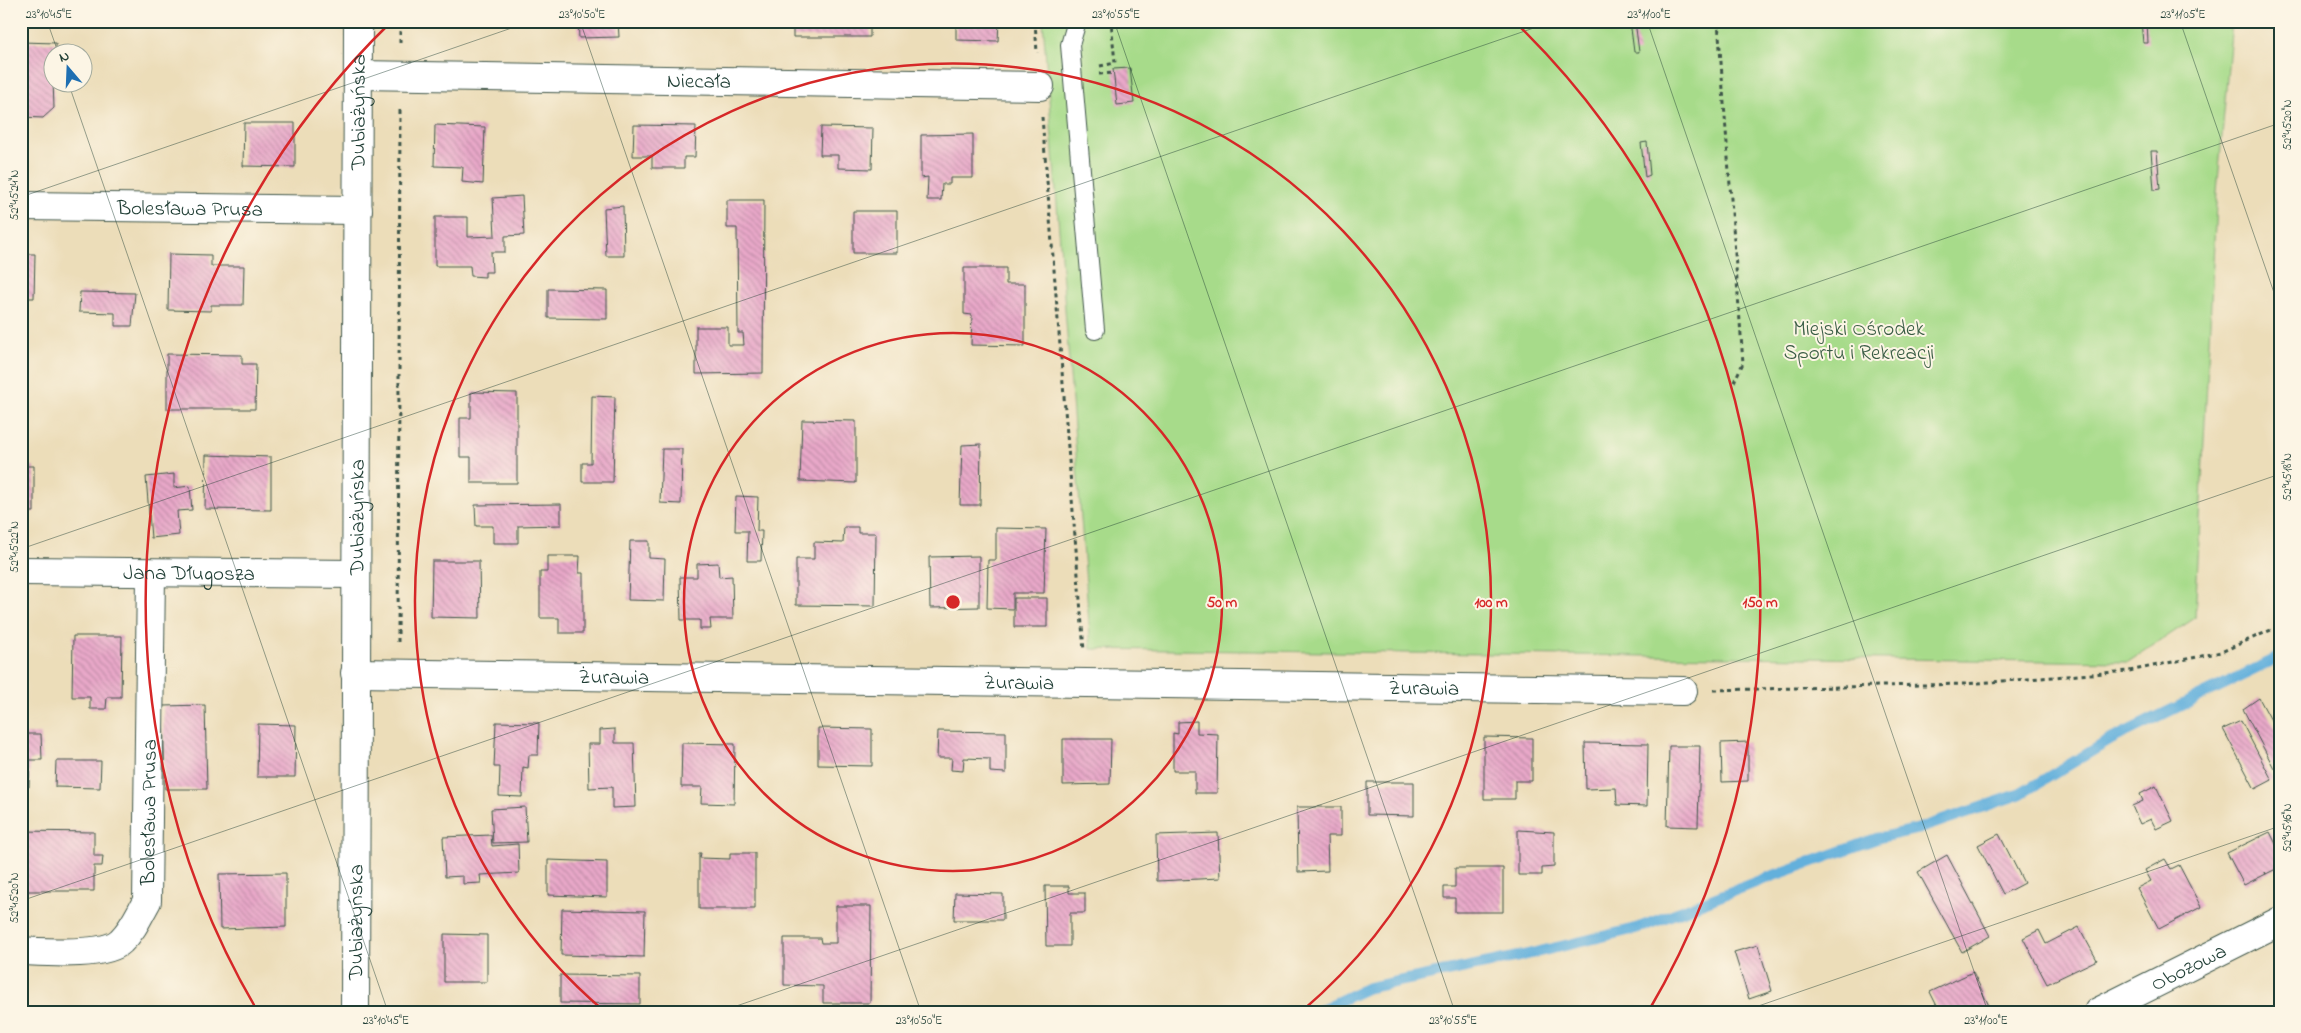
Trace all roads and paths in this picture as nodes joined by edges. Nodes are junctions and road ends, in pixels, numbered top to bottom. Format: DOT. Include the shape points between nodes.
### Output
graph roads {
  1 [pos="358,21"];
  2 [pos="400,21"];
  3 [pos="1035,21"];
  4 [pos="1077,21"];
  5 [pos="1111,21"];
  6 [pos="1718,21"];
  7 [pos="400,49"];
  8 [pos="1098,74"];
  9 [pos="358,75"];
  10 [pos="1040,86"];
  11 [pos="400,102"];
  12 [pos="21,206"];
  13 [pos="358,210"];
  14 [pos="1095,330"];
  15 [pos="1733,384"];
  16 [pos="21,572"];
  17 [pos="151,572"];
  18 [pos="356,574"];
  19 [pos="2280,626"];
  20 [pos="398,644"];
  21 [pos="355,673"];
  22 [pos="1086,682"];
  23 [pos="1683,691"];
  24 [pos="2280,921"];
  25 [pos="21,951"];
  26 [pos="355,1012"];
  27 [pos="2098,1012"];
  1 -- 9 [label="street, Dubiażyńska"];
  2 -- 7 [label="path"];
  3 -- 10 [label="path"];
  4 -- 14 [label="lane" via="1070,45"];
  5 -- 8 [label="path" via="1115,63 1098,66"];
  6 -- 15 [label="path" via="1744,363"];
  9 -- 10 [label="street, Niecała"];
  9 -- 13 [label="street, Dubiażyńska"];
  10 -- 22 [label="path"];
  11 -- 20 [label="path"];
  12 -- 13 [label="street, Bolesława Prusa"];
  13 -- 18 [label="street, Dubiażyńska"];
  16 -- 17 [label="street, Jana Długosza"];
  17 -- 18 [label="street, Jana Długosza"];
  17 -- 25 [label="street, Bolesława Prusa" via="147,901 120,943 88,953"];
  18 -- 21 [label="street, Dubiażyńska"];
  19 -- 23 [label="path" via="2221,652 2129,671 1965,684"];
  21 -- 22 [label="street, Żurawia"];
  21 -- 26 [label="street, Dubiażyńska"];
  22 -- 23 [label="street, Żurawia"];
  24 -- 27 [label="street, Obozowa"];
}
